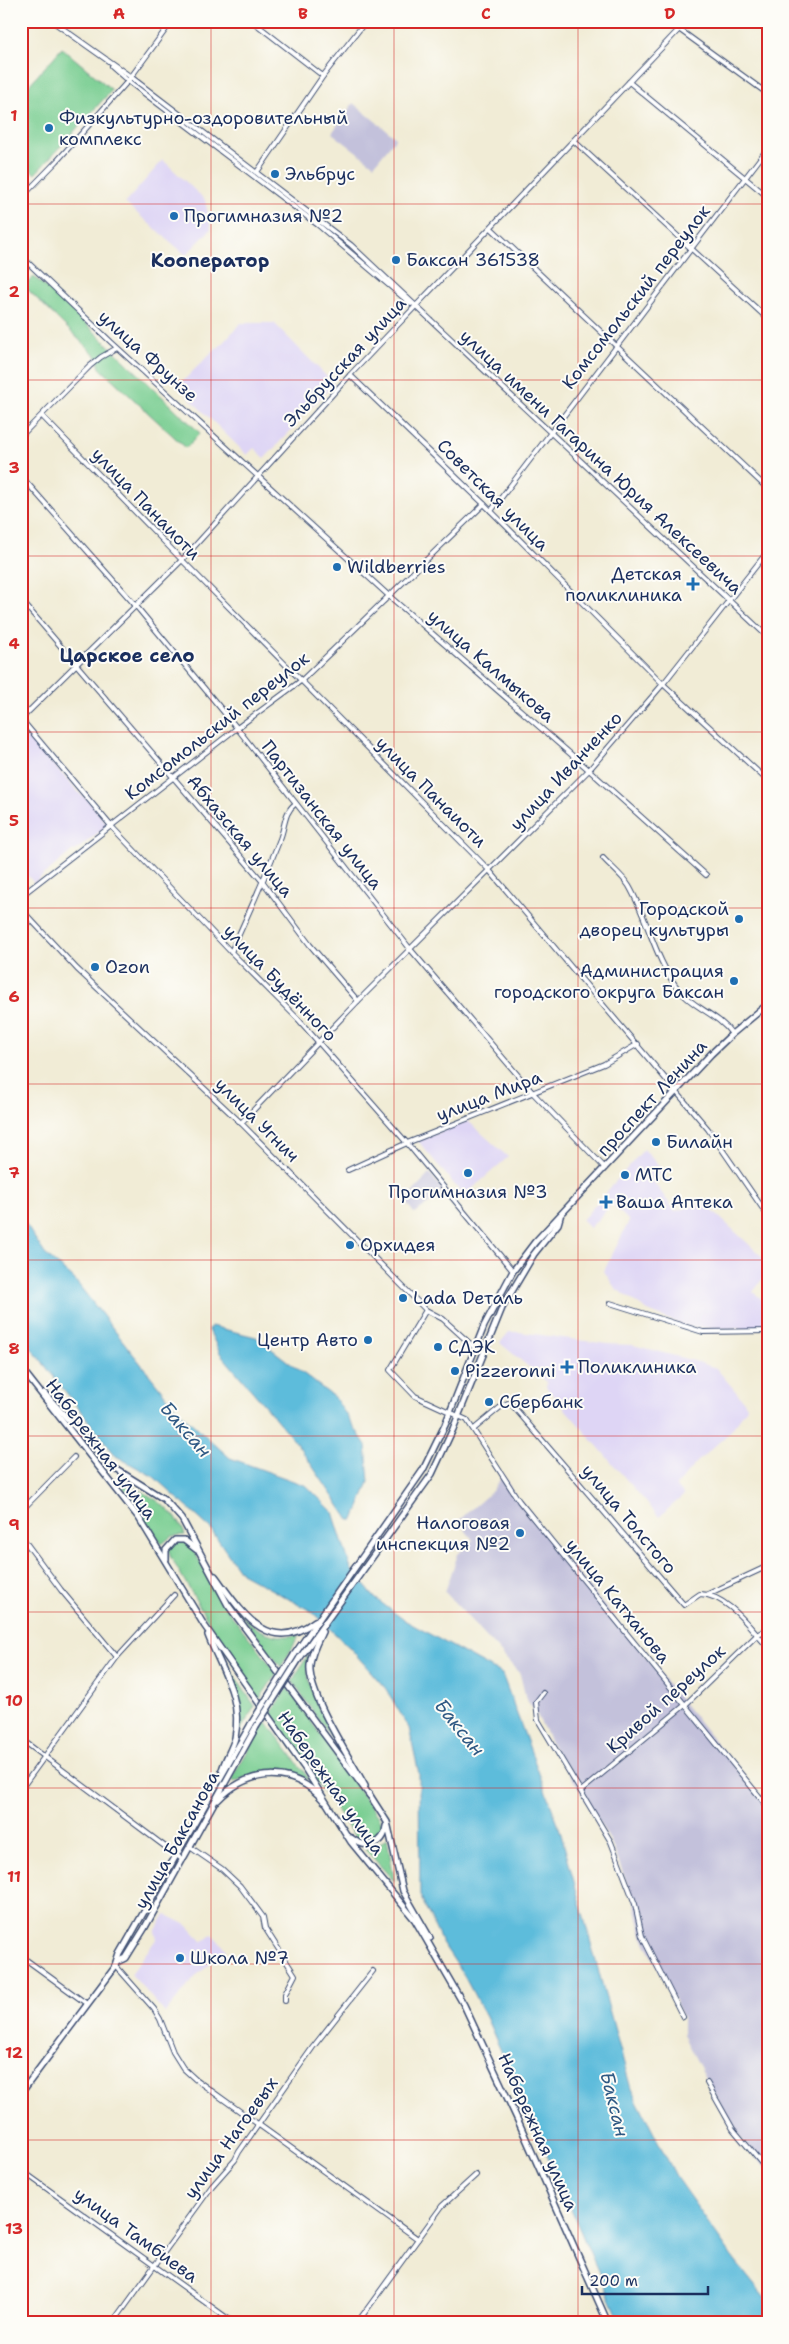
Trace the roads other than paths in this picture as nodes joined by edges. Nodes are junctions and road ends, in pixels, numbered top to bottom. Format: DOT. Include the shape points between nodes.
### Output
graph roads {
  1 [pos="52,21"];
  2 [pos="172,21"];
  3 [pos="252,21"];
  4 [pos="366,21"];
  5 [pos="687,21"];
  6 [pos="680,30"];
  7 [pos="103,59"];
  8 [pos="323,76"];
  9 [pos="132,77"];
  10 [pos="128,81"];
  11 [pos="629,82"];
  12 [pos="768,94"];
  13 [pos="574,141"];
  14 [pos="768,148"];
  15 [pos="257,172"];
  16 [pos="745,178"];
  17 [pos="768,197"];
  18 [pos="21,198"];
  19 [pos="491,228"];
  20 [pos="692,248"];
  21 [pos="21,256"];
  22 [pos="415,306"];
  23 [pos="768,319"];
  24 [pos="617,345"];
  25 [pos="117,348"];
  26 [pos="350,374"];
  27 [pos="42,416"];
  28 [pos="550,433"];
  29 [pos="21,436"];
  30 [pos="259,475"];
  31 [pos="21,476"];
  32 [pos="768,489"];
  33 [pos="484,504"];
  34 [pos="491,511"];
  35 [pos="768,551"];
  36 [pos="182,560"];
  37 [pos="388,595"];
  38 [pos="21,600"];
  39 [pos="729,601"];
  40 [pos="136,606"];
  41 [pos="768,637"];
  42 [pos="76,663"];
  43 [pos="302,680"];
  44 [pos="663,684"];
  45 [pos="21,719"];
  46 [pos="237,728"];
  47 [pos="589,770"];
  48 [pos="173,777"];
  49 [pos="768,781"];
  50 [pos="295,804"];
  51 [pos="112,826"];
  52 [pos="603,858"];
  53 [pos="489,870"];
  54 [pos="706,875"];
  55 [pos="263,882"];
  56 [pos="21,896"];
  57 [pos="21,909"];
  58 [pos="411,950"];
  59 [pos="231,952"];
  60 [pos="358,1001"];
  61 [pos="768,1004"];
  62 [pos="732,1034"];
  63 [pos="318,1042"];
  64 [pos="638,1044"];
  65 [pos="676,1091"];
  66 [pos="533,1094"];
  67 [pos="241,1123"];
  68 [pos="407,1143"];
  69 [pos="605,1168"];
  70 [pos="348,1170"];
  71 [pos="768,1202"];
  72 [pos="762,1206"];
  73 [pos="768,1216"];
  74 [pos="560,1217"];
  75 [pos="513,1271"];
  76 [pos="610,1303"];
  77 [pos="426,1310"];
  78 [pos="768,1331"];
  79 [pos="475,1348"];
  80 [pos="21,1368"];
  81 [pos="33,1383"];
  82 [pos="451,1412"];
  83 [pos="458,1415"];
  84 [pos="474,1429"];
  85 [pos="74,1457"];
  86 [pos="21,1511"];
  87 [pos="21,1536"];
  88 [pos="204,1558"];
  89 [pos="167,1563"];
  90 [pos="768,1566"];
  91 [pos="355,1567"];
  92 [pos="210,1569"];
  93 [pos="708,1594"];
  94 [pos="174,1595"];
  95 [pos="318,1619"];
  96 [pos="204,1625"];
  97 [pos="325,1625"];
  98 [pos="768,1628"];
  99 [pos="757,1635"];
  100 [pos="768,1647"];
  101 [pos="117,1657"];
  102 [pos="543,1692"];
  103 [pos="685,1705"];
  104 [pos="21,1739"];
  105 [pos="44,1758"];
  106 [pos="220,1778"];
  107 [pos="21,1789"];
  108 [pos="581,1791"];
  109 [pos="370,1796"];
  110 [pos="212,1805"];
  111 [pos="768,1807"];
  112 [pos="333,1813"];
  113 [pos="386,1822"];
  114 [pos="346,1834"];
  115 [pos="190,1847"];
  116 [pos="176,1856"];
  117 [pos="183,1860"];
  118 [pos="21,1956"];
  119 [pos="117,1964"];
  120 [pos="373,1971"];
  121 [pos="452,1981"];
  122 [pos="285,2002"];
  123 [pos="87,2004"];
  124 [pos="683,2017"];
  125 [pos="706,2083"];
  126 [pos="21,2092"];
  127 [pos="258,2125"];
  128 [pos="21,2170"];
  129 [pos="768,2171"];
  130 [pos="476,2175"];
  131 [pos="418,2239"];
  132 [pos="156,2265"];
  133 [pos="114,2323"];
  134 [pos="234,2323"];
  135 [pos="357,2323"];
  136 [pos="608,2323"];
  1 -- 7 [label="street, улица имени Гагарина Юрия Алексеевича"];
  2 -- 9 [label="street"];
  3 -- 8 [label="street"];
  4 -- 8 [label="street"];
  5 -- 6 [label="street, Эльбрусская улица"];
  6 -- 11 [label="street, Эльбрусская улица"];
  6 -- 12 [label="street"];
  7 -- 9 [label="street, улица имени Гагарина Юрия Алексеевича"];
  7 -- 10 [label="street, улица имени Гагарина Юрия Алексеевича"];
  8 -- 15 [label="street"];
  9 -- 10 [label="street"];
  9 -- 15 [label="street, улица имени Гагарина Юрия Алексеевича"];
  10 -- 18 [label="street"];
  10 -- 22 [label="street, улица имени Гагарина Юрия Алексеевича" via="318,225"];
  11 -- 13 [label="street, Эльбрусская улица"];
  11 -- 16 [label="street"];
  13 -- 19 [label="street, Эльбрусская улица"];
  13 -- 20 [label="street"];
  14 -- 16 [label="street, Комсомольский переулок"];
  15 -- 22 [label="street, улица имени Гагарина Юрия Алексеевича" via="352,245"];
  16 -- 17 [label="street"];
  16 -- 20 [label="street, Комсомольский переулок"];
  19 -- 22 [label="street, Эльбрусская улица"];
  19 -- 24 [label="street"];
  20 -- 23 [label="street"];
  20 -- 24 [label="street, Комсомольский переулок"];
  21 -- 25 [label="street, улица Фрунзе"];
  22 -- 26 [label="street, Эльбрусская улица"];
  22 -- 28 [label="street, улица имени Гагарина Юрия Алексеевича"];
  24 -- 28 [label="street, Комсомольский переулок"];
  24 -- 32 [label="street"];
  25 -- 27 [label="street" via="101,356"];
  25 -- 30 [label="street, улица Фрунзе"];
  26 -- 30 [label="street, Эльбрусская улица"];
  26 -- 33 [label="street, Советская улица"];
  27 -- 29 [label="street"];
  27 -- 36 [label="street, улица Панаиоти"];
  28 -- 34 [label="street, Комсомольский переулок"];
  28 -- 39 [label="street, улица имени Гагарина Юрия Алексеевича"];
  30 -- 36 [label="street, Эльбрусская улица"];
  30 -- 37 [label="street, улица Калмыкова"];
  31 -- 40 [label="street, Партизанская улица"];
  33 -- 34 [label="street, Советская улица"];
  33 -- 37 [label="street, Комсомольский переулок"];
  34 -- 44 [label="street, Советская улица"];
  35 -- 39 [label="street, улица Иванченко"];
  36 -- 40 [label="street, Эльбрусская улица"];
  36 -- 43 [label="street, улица Панаиоти"];
  37 -- 43 [label="street, Комсомольский переулок"];
  37 -- 47 [label="street, улица Калмыкова"];
  38 -- 42 [label="street, Абхазская улица"];
  39 -- 41 [label="street, улица имени Гагарина Юрия Алексеевича"];
  39 -- 44 [label="street, улица Иванченко"];
  40 -- 42 [label="street, Эльбрусская улица"];
  40 -- 46 [label="street, Партизанская улица"];
  42 -- 45 [label="street, Эльбрусская улица"];
  42 -- 48 [label="street, Абхазская улица"];
  43 -- 46 [label="street, Комсомольский переулок"];
  43 -- 53 [label="street, улица Панаиоти"];
  44 -- 47 [label="street, улица Иванченко"];
  44 -- 49 [label="street, Советская улица"];
  45 -- 51 [label="street, улица Будённого"];
  46 -- 48 [label="street, Комсомольский переулок"];
  46 -- 50 [label="street, Партизанская улица"];
  47 -- 53 [label="street, улица Иванченко"];
  47 -- 54 [label="street, улица Калмыкова"];
  48 -- 51 [label="street, Комсомольский переулок"];
  48 -- 55 [label="street, Абхазская улица"];
  50 -- 55 [label="street" via="287,814"];
  50 -- 58 [label="street, Партизанская улица"];
  51 -- 56 [label="street, Комсомольский переулок"];
  51 -- 59 [label="street, улица Будённого"];
  52 -- 62 [label="street" via="629,886 679,991 726,1025"];
  53 -- 58 [label="street, улица Иванченко"];
  53 -- 64 [label="street, улица Панаиоти"];
  55 -- 59 [label="street"];
  55 -- 60 [label="street, Абхазская улица" via="310,945"];
  57 -- 67 [label="street, улица Угнич" via="77,969"];
  58 -- 60 [label="street, улица Иванченко"];
  58 -- 66 [label="street, Партизанская улица"];
  59 -- 63 [label="street, улица Будённого"];
  60 -- 63 [label="street, улица Иванченко"];
  61 -- 62 [label="main road, проспект Ленина"];
  62 -- 65 [label="main road, проспект Ленина"];
  63 -- 67 [label="street, улица Иванченко"];
  63 -- 68 [label="street, улица Будённого"];
  64 -- 65 [label="street, улица Панаиоти"];
  64 -- 66 [label="street, улица Мира" via="604,1064"];
  65 -- 69 [label="main road, проспект Ленина"];
  65 -- 72 [label="street, улица Панаиоти" via="708,1129"];
  66 -- 68 [label="street, улица Мира"];
  66 -- 69 [label="street, Партизанская улица"];
  67 -- 77 [label="street, улица Угнич"];
  68 -- 70 [label="street, улица Мира"];
  68 -- 75 [label="street, улица Будённого"];
  69 -- 74 [label="main road, проспект Ленина"];
  71 -- 72 [label="street"];
  72 -- 73 [label="street, улица Панаиоти"];
  74 -- 75 [label="main road, проспект Ленина" via="546,1228"];
  74 -- 83 [label="main road, проспект Ленина" via="502,1308"];
  75 -- 79 [label="main road, проспект Ленина"];
  76 -- 78 [label="street" via="703,1332"];
  77 -- 79 [label="street, улица Угнич" via="443,1320"];
  77 -- 82 [label="street, улица Катханова" via="390,1370 414,1396"];
  79 -- 82 [label="main road, проспект Ленина"];
  80 -- 81 [label="main road, Набережная улица"];
  81 -- 88 [label="main road" via="111,1466 173,1508"];
  81 -- 89 [label="main road, Набережная улица" via="119,1492"];
  82 -- 83 [label="street, улица Катханова"];
  82 -- 91 [label="main road, проспект Ленина" via="416,1481"];
  83 -- 84 [label="street, улица Катханова"];
  83 -- 97 [label="main road, проспект Ленина" via="432,1474"];
  84 -- 93 [label="street, улица Толстого" via="508,1403 684,1605 700,1594"];
  84 -- 103 [label="street, улица Катханова" via="519,1501"];
  85 -- 86 [label="street"];
  87 -- 101 [label="street"];
  88 -- 89 [label="main road" via="194,1546 179,1539 168,1546"];
  88 -- 92 [label="main road"];
  89 -- 96 [label="main road, Набережная улица"];
  90 -- 93 [label="street"];
  91 -- 95 [label="main road, улица Баксанова"];
  92 -- 95 [label="main road" via="238,1607 262,1629 291,1634"];
  92 -- 109 [label="main road" via="228,1604"];
  93 -- 99 [label="street" via="726,1604"];
  94 -- 101 [label="street"];
  95 -- 106 [label="main road, улица Баксанова, bridge"];
  96 -- 106 [label="main road" via="231,1684 236,1705 234,1739"];
  96 -- 112 [label="main road, Набережная улица"];
  97 -- 109 [label="main road" via="312,1656 312,1682"];
  97 -- 110 [label="main road, улица Баксанова, bridge" via="256,1727"];
  98 -- 99 [label="street, Кривой переулок"];
  99 -- 100 [label="street"];
  99 -- 103 [label="street, Кривой переулок"];
  101 -- 105 [label="street"];
  102 -- 108 [label="street" via="536,1702 538,1720"];
  103 -- 108 [label="street, Кривой переулок"];
  103 -- 111 [label="street, улица Катханова"];
  104 -- 105 [label="street"];
  105 -- 107 [label="street"];
  105 -- 116 [label="street"];
  106 -- 116 [label="main road, улица Баксанова"];
  108 -- 124 [label="street" via="611,1842 642,1936"];
  109 -- 113 [label="main road"];
  110 -- 112 [label="main road" via="236,1784 258,1776 275,1775 308,1785"];
  110 -- 115 [label="main road, улица Баксанова"];
  112 -- 114 [label="main road, Набережная улица"];
  113 -- 114 [label="main road" via="385,1834 374,1845 364,1845"];
  113 -- 121 [label="main road" via="403,1891"];
  114 -- 121 [label="main road, Набережная улица" via="401,1900"];
  115 -- 117 [label="main road, улица Баксанова"];
  115 -- 122 [label="street" via="240,1886 263,1917 265,1928 295,1975 285,1994"];
  116 -- 117 [label="street"];
  116 -- 119 [label="main road, улица Баксанова"];
  117 -- 119 [label="main road, улица Баксанова" via="126,1958"];
  118 -- 123 [label="street"];
  119 -- 123 [label="main road, улица Баксанова"];
  119 -- 127 [label="street" via="154,2009 183,2068"];
  120 -- 127 [label="street, улица Нагоевых"];
  121 -- 136 [label="main road, Набережная улица"];
  123 -- 126 [label="main road, улица Баксанова"];
  125 -- 129 [label="street" via="733,2129"];
  127 -- 131 [label="street"];
  127 -- 132 [label="street, улица Нагоевых"];
  128 -- 132 [label="street, улица Тамбиева"];
  130 -- 131 [label="street" via="442,2206"];
  131 -- 135 [label="street"];
  132 -- 133 [label="street, улица Нагоевых"];
  132 -- 134 [label="street, улица Тамбиева"];
}
